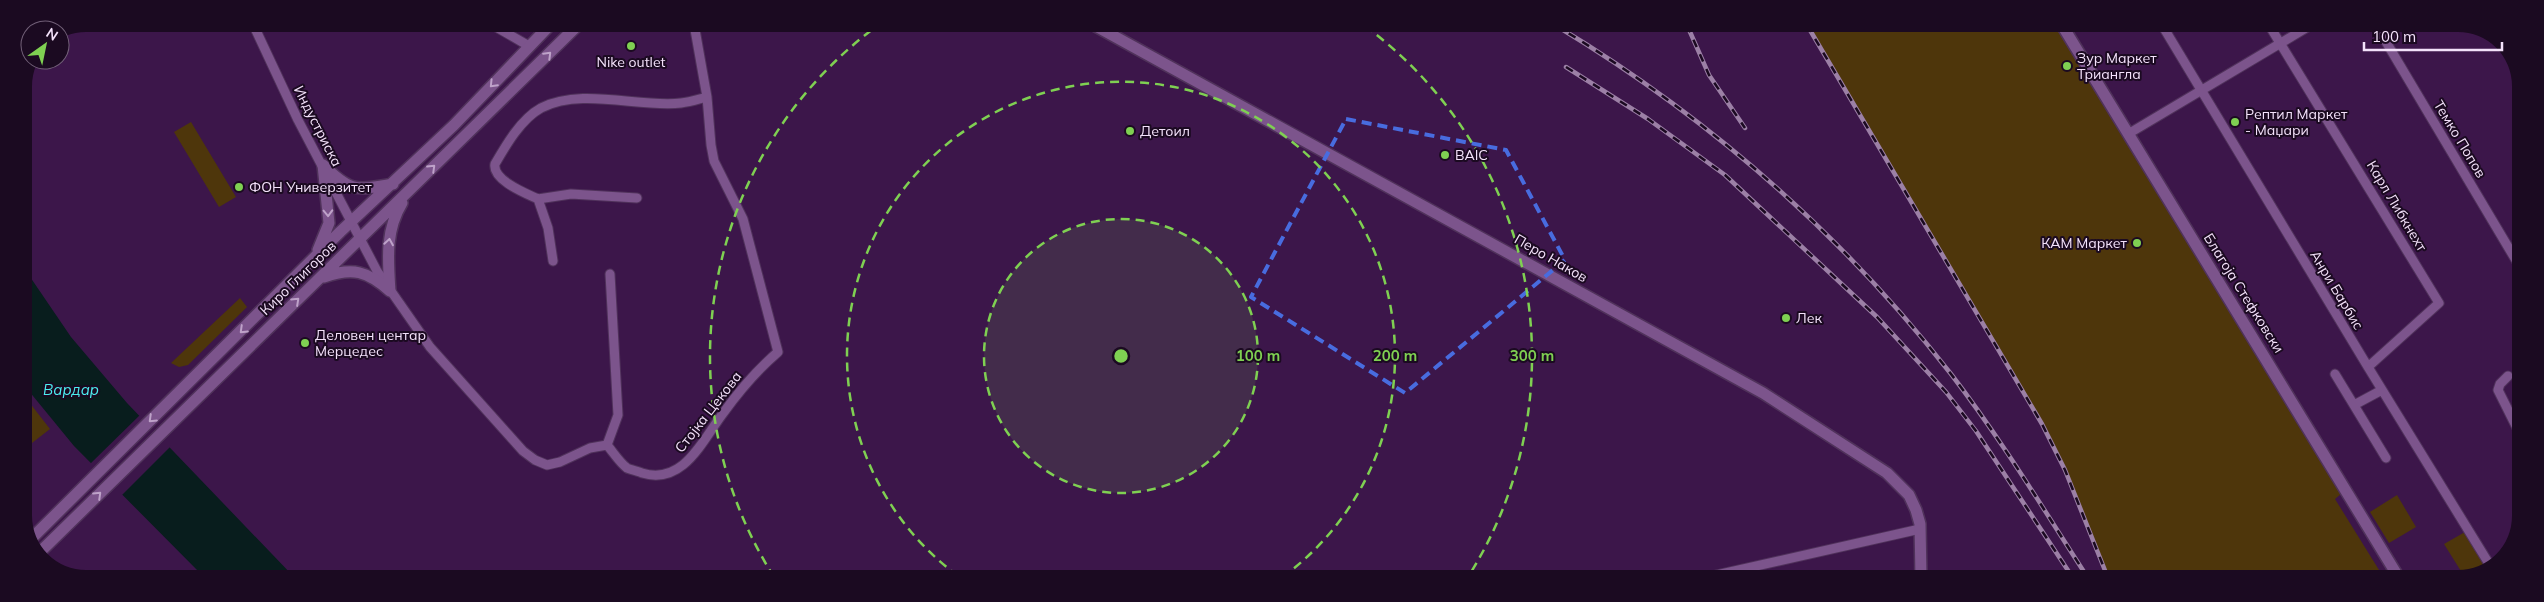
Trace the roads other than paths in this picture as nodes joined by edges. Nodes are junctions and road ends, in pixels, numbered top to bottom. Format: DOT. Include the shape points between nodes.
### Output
graph roads {
  1 [pos="257,32"];
  2 [pos="505,32"];
  3 [pos="543,32"];
  4 [pos="571,32"];
  5 [pos="695,32"];
  6 [pos="1107,32"];
  7 [pos="2066,32"];
  8 [pos="2166,32"];
  9 [pos="2273,32"];
  10 [pos="2299,32"];
  11 [pos="2380,32"];
  12 [pos="2280,43"];
  13 [pos="529,46"];
  14 [pos="2202,90"];
  15 [pos="707,97"];
  16 [pos="2128,134"];
  17 [pos="323,165"];
  18 [pos="393,184"];
  19 [pos="411,188"];
  20 [pos="637,198"];
  21 [pos="538,199"];
  22 [pos="352,222"];
  23 [pos="360,240"];
  24 [pos="2511,253"];
  25 [pos="552,261"];
  26 [pos="310,264"];
  27 [pos="610,274"];
  28 [pos="320,278"];
  29 [pos="390,291"];
  30 [pos="2368,367"];
  31 [pos="2335,374"];
  32 [pos="2508,376"];
  33 [pos="2382,390"];
  34 [pos="2354,405"];
  35 [pos="2512,418"];
  36 [pos="606,445"];
  37 [pos="2386,458"];
  38 [pos="1920,529"];
  39 [pos="36,534"];
  40 [pos="44,548"];
  41 [pos="2487,560"];
  42 [pos="1738,570"];
  43 [pos="1922,570"];
  44 [pos="2394,570"];
  1 -- 17 [label="street, Индустриска"];
  2 -- 13 [label="street"];
  3 -- 13 [label="street, Киро Глигоров"];
  19 -- 4 [label="street, Киро Глигоров, one-way"];
  5 -- 15 [label="street, Стојка Цекова"];
  6 -- 38 [label="street, Перо Наков" via="1791,410 1900,485 1916,510"];
  7 -- 16 [label="street, Благоја Стефковски"];
  8 -- 14 [label="street, Анри Барбис"];
  9 -- 12 [label="street, Карл Либкнехт"];
  10 -- 12 [label="street"];
  11 -- 24 [label="street, Темко Попов"];
  12 -- 14 [label="street"];
  12 -- 30 [label="street, Карл Либкнехт" via="2439,303"];
  13 -- 18 [label="street, Киро Глигоров, one-way"];
  14 -- 16 [label="street"];
  14 -- 30 [label="street, Анри Барбис"];
  15 -- 21 [label="street" via="681,103 591,98 541,108 505,147 494,169 498,176"];
  15 -- 36 [label="street, Стојка Цекова" via="714,161 743,219 778,352 750,379 702,446 685,464 668,474 653,476 627,468"];
  16 -- 44 [label="street, Благоја Стефковски"];
  17 -- 18 [label="street" via="336,178 359,190"];
  17 -- 22 [label="street, Индустриска"];
  17 -- 26 [label="street, one-way" via="329,222"];
  18 -- 22 [label="street, Киро Глигоров"];
  19 -- 23 [label="street, Киро Глигоров"];
  29 -- 19 [label="street, one-way" via="388,251 392,221"];
  20 -- 21 [label="street" via="571,194"];
  21 -- 25 [label="street" via="548,228"];
  22 -- 23 [label="street, Индустриска"];
  22 -- 26 [label="street, Киро Глигоров"];
  23 -- 28 [label="street, Киро Глигоров"];
  23 -- 29 [label="street"];
  26 -- 39 [label="street, Киро Глигоров, one-way"];
  27 -- 36 [label="street" via="618,415"];
  28 -- 29 [label="street" via="350,270 366,274"];
  40 -- 28 [label="street, Киро Глигоров, one-way"];
  29 -- 36 [label="street" via="458,380 535,460 547,465"];
  30 -- 33 [label="street, Анри Барбис"];
  31 -- 34 [label="street"];
  32 -- 35 [label="street" via="2498,390"];
  33 -- 34 [label="street"];
  33 -- 41 [label="street, Анри Барбис"];
  34 -- 37 [label="street"];
  38 -- 42 [label="street"];
  38 -- 43 [label="street, Перо Наков"];
}
